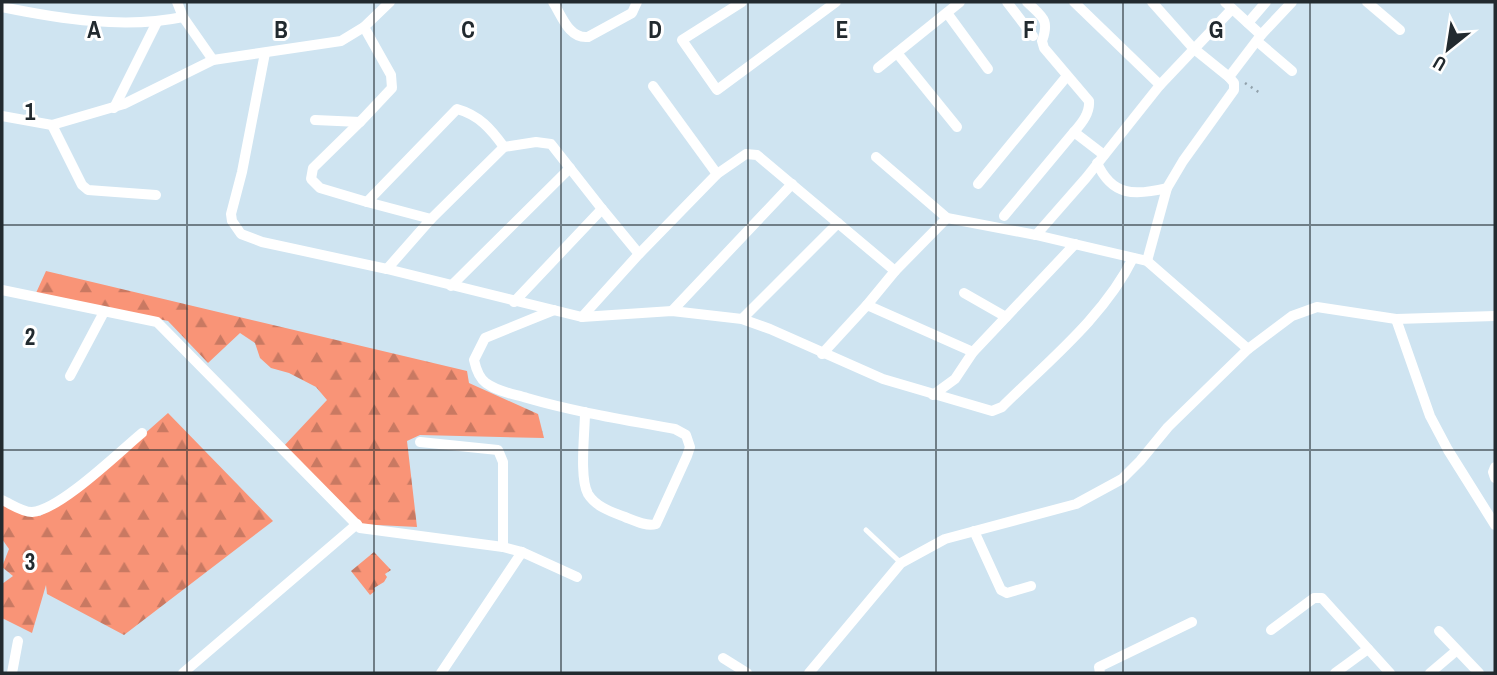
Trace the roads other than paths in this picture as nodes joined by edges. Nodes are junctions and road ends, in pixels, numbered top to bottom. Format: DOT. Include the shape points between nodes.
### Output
graph roads {
  1 [pos="177,2"];
  2 [pos="390,2"];
  3 [pos="553,2"];
  4 [pos="637,2"];
  5 [pos="836,2"];
  6 [pos="960,2"];
  7 [pos="1007,2"];
  8 [pos="1027,2"];
  9 [pos="1074,2"];
  10 [pos="1152,2"];
  11 [pos="1266,2"];
  12 [pos="1292,2"];
  13 [pos="1367,2"];
  14 [pos="736,3"];
  15 [pos="1228,5"];
  16 [pos="2,7"];
  17 [pos="947,13"];
  18 [pos="183,16"];
  19 [pos="157,22"];
  20 [pos="1248,23"];
  21 [pos="364,27"];
  22 [pos="1400,30"];
  23 [pos="1032,36"];
  24 [pos="1259,39"];
  25 [pos="1193,48"];
  26 [pos="265,53"];
  27 [pos="897,53"];
  28 [pos="213,60"];
  29 [pos="878,68"];
  30 [pos="988,69"];
  31 [pos="1293,71"];
  32 [pos="1067,76"];
  33 [pos="1229,77"];
  34 [pos="1160,85"];
  35 [pos="653,86"];
  36 [pos="114,108"];
  37 [pos="2,117"];
  38 [pos="315,120"];
  39 [pos="360,122"];
  40 [pos="52,125"];
  41 [pos="957,127"];
  42 [pos="1074,132"];
  43 [pos="504,147"];
  44 [pos="876,157"];
  45 [pos="1101,159"];
  46 [pos="570,168"];
  47 [pos="717,174"];
  48 [pos="792,184"];
  49 [pos="978,184"];
  50 [pos="1167,188"];
  51 [pos="156,195"];
  52 [pos="367,202"];
  53 [pos="602,209"];
  54 [pos="1004,216"];
  55 [pos="947,218"];
  56 [pos="431,219"];
  57 [pos="838,223"];
  58 [pos="1036,235"];
  59 [pos="1075,244"];
  60 [pos="639,254"];
  61 [pos="1133,258"];
  62 [pos="1147,261"];
  63 [pos="387,269"];
  64 [pos="895,271"];
  65 [pos="451,286"];
  66 [pos="2,290"];
  67 [pos="964,293"];
  68 [pos="514,302"];
  69 [pos="867,305"];
  70 [pos="554,310"];
  71 [pos="672,311"];
  72 [pos="104,312"];
  73 [pos="1495,316"];
  74 [pos="582,317"];
  75 [pos="1006,317"];
  76 [pos="742,319"];
  77 [pos="1396,319"];
  78 [pos="1248,349"];
  79 [pos="973,352"];
  80 [pos="822,354"];
  81 [pos="70,376"];
  82 [pos="933,395"];
  83 [pos="585,412"];
  84 [pos="142,433"];
  85 [pos="420,442"];
  86 [pos="1495,467"];
  87 [pos="1495,478"];
  88 [pos="2,500"];
  89 [pos="357,524"];
  90 [pos="1495,525"];
  91 [pos="866,530"];
  92 [pos="974,531"];
  93 [pos="503,547"];
  94 [pos="522,552"];
  95 [pos="901,563"];
  96 [pos="577,578"];
  97 [pos="1031,586"];
  98 [pos="1192,622"];
  99 [pos="1271,630"];
  100 [pos="1439,631"];
  101 [pos="18,640"];
  102 [pos="1368,649"];
  103 [pos="1456,651"];
  104 [pos="723,658"];
  105 [pos="12,673"];
  106 [pos="183,673"];
  107 [pos="441,673"];
  108 [pos="747,673"];
  109 [pos="810,673"];
  110 [pos="1100,673"];
  111 [pos="1335,673"];
  112 [pos="1390,673"];
  113 [pos="1430,673"];
  114 [pos="1479,673"];
  1 -- 18 [label="street"];
  2 -- 21 [label="street"];
  3 -- 4 [label="street" via="573,34 582,38 632,13"];
  5 -- 14 [label="street" via="717,90 682,40"];
  6 -- 17 [label="street"];
  7 -- 23 [label="street"];
  8 -- 32 [label="street" via="1046,21 1042,44"];
  9 -- 34 [label="street"];
  10 -- 25 [label="street"];
  11 -- 20 [label="street"];
  12 -- 24 [label="street"];
  13 -- 22 [label="street"];
  15 -- 20 [label="street"];
  15 -- 25 [label="street"];
  16 -- 19 [label="street" via="100,22"];
  17 -- 27 [label="street"];
  17 -- 30 [label="street"];
  18 -- 19 [label="street"];
  18 -- 28 [label="street"];
  19 -- 36 [label="street"];
  20 -- 24 [label="street"];
  21 -- 26 [label="street" via="341,41"];
  21 -- 39 [label="street" via="393,84"];
  24 -- 31 [label="street"];
  24 -- 33 [label="street"];
  25 -- 33 [label="street"];
  25 -- 34 [label="street"];
  26 -- 28 [label="street"];
  26 -- 63 [label="street" via="232,221 251,239"];
  27 -- 29 [label="street"];
  27 -- 41 [label="street"];
  28 -- 36 [label="street"];
  32 -- 42 [label="street" via="1090,108"];
  32 -- 49 [label="street"];
  33 -- 50 [label="street" via="1234,90"];
  34 -- 45 [label="street"];
  35 -- 47 [label="street"];
  36 -- 40 [label="street"];
  37 -- 40 [label="street"];
  38 -- 39 [label="street"];
  39 -- 52 [label="street" via="313,167 312,179 320,188"];
  40 -- 51 [label="street" via="88,190"];
  42 -- 45 [label="street"];
  42 -- 54 [label="street"];
  43 -- 46 [label="street" via="551,144"];
  43 -- 52 [label="street" via="480,120 457,109"];
  43 -- 56 [label="street"];
  44 -- 55 [label="street"];
  45 -- 50 [label="street" via="1109,184 1147,193"];
  45 -- 58 [label="street"];
  46 -- 53 [label="street"];
  46 -- 65 [label="street"];
  47 -- 48 [label="street" via="751,153"];
  47 -- 60 [label="street"];
  48 -- 57 [label="street"];
  48 -- 71 [label="street"];
  50 -- 62 [label="street"];
  52 -- 56 [label="street"];
  53 -- 60 [label="street"];
  53 -- 68 [label="street"];
  55 -- 58 [label="street"];
  55 -- 64 [label="street"];
  56 -- 63 [label="street"];
  57 -- 64 [label="street"];
  57 -- 76 [label="street"];
  58 -- 59 [label="street"];
  59 -- 61 [label="street"];
  59 -- 75 [label="street"];
  60 -- 74 [label="street"];
  61 -- 62 [label="street"];
  61 -- 82 [label="street" via="1089,320 999,409"];
  62 -- 78 [label="street"];
  63 -- 65 [label="street"];
  64 -- 69 [label="street"];
  65 -- 68 [label="street"];
  66 -- 72 [label="street"];
  67 -- 75 [label="street"];
  68 -- 70 [label="street"];
  69 -- 79 [label="street"];
  69 -- 80 [label="street"];
  70 -- 74 [label="street"];
  70 -- 83 [label="street" via="485,338 474,360 477,370 495,389"];
  71 -- 74 [label="street"];
  71 -- 76 [label="street"];
  72 -- 81 [label="street"];
  72 -- 89 [label="street" via="149,319 163,326"];
  73 -- 77 [label="street"];
  75 -- 79 [label="street"];
  76 -- 80 [label="street"];
  77 -- 78 [label="street" via="1317,307 1292,316"];
  77 -- 90 [label="street" via="1430,416"];
  78 -- 92 [label="street" via="1122,479 1076,504"];
  79 -- 82 [label="street" via="954,379"];
  80 -- 82 [label="street"];
  83 -- 83 [label="street" via="584,485 589,496 612,512 649,526 656,524 687,456 689,439 676,429"];
  84 -- 88 [label="street" via="82,484 43,509 26,512"];
  85 -- 93 [label="street" via="502,454"];
  86 -- 87 [label="street"];
  89 -- 93 [label="street" via="372,531"];
  89 -- 106 [label="street"];
  91 -- 95 [label="lane"];
  92 -- 95 [label="street" via="944,539"];
  92 -- 97 [label="street" via="1001,590 1007,593"];
  93 -- 94 [label="street"];
  94 -- 96 [label="street"];
  94 -- 107 [label="street"];
  95 -- 109 [label="street"];
  98 -- 110 [label="street" via="1099,667"];
  99 -- 102 [label="street" via="1320,597"];
  100 -- 103 [label="street"];
  101 -- 105 [label="street"];
  102 -- 111 [label="street"];
  102 -- 112 [label="street"];
  103 -- 113 [label="street"];
  103 -- 114 [label="street"];
  104 -- 108 [label="street"];
}
